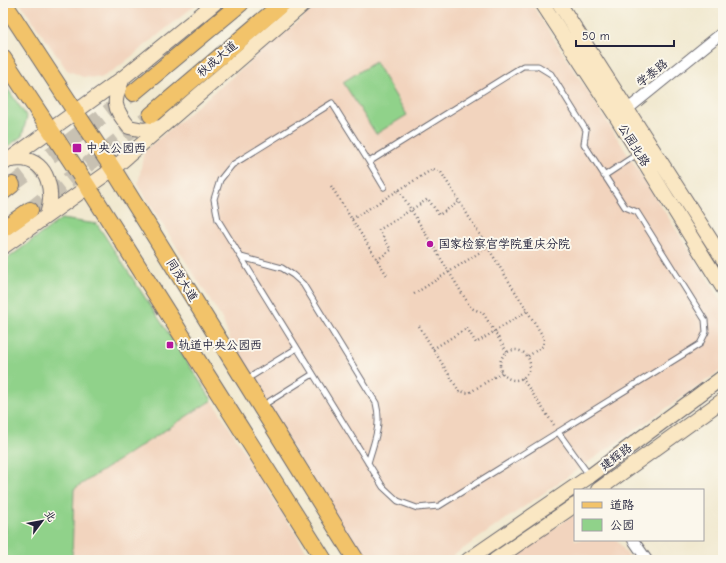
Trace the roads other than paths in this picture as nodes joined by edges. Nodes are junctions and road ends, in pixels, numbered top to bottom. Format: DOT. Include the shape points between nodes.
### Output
graph roads {
  1 [pos="4,3"];
  2 [pos="215,3"];
  3 [pos="241,3"];
  4 [pos="283,3"];
  5 [pos="305,3"];
  6 [pos="542,3"];
  7 [pos="559,3"];
  8 [pos="723,32"];
  9 [pos="3,58"];
  10 [pos="124,78"];
  11 [pos="133,93"];
  12 [pos="76,112"];
  13 [pos="151,114"];
  14 [pos="622,114"];
  15 [pos="161,127"];
  16 [pos="51,130"];
  17 [pos="639,153"];
  18 [pos="6,162"];
  19 [pos="369,162"];
  20 [pos="113,169"];
  21 [pos="604,176"];
  22 [pos="88,186"];
  23 [pos="384,187"];
  24 [pos="30,210"];
  25 [pos="47,216"];
  26 [pos="3,229"];
  27 [pos="3,247"];
  28 [pos="241,257"];
  29 [pos="723,259"];
  30 [pos="723,288"];
  31 [pos="297,348"];
  32 [pos="313,374"];
  33 [pos="723,377"];
  34 [pos="245,381"];
  35 [pos="723,400"];
  36 [pos="261,407"];
  37 [pos="558,432"];
  38 [pos="368,463"];
  39 [pos="590,476"];
  40 [pos="598,489"];
  41 [pos="600,489"];
  42 [pos="574,507"];
  43 [pos="634,541"];
  44 [pos="324,560"];
  45 [pos="356,560"];
  46 [pos="468,560"];
  47 [pos="494,560"];
  48 [pos="647,560"];
  1 -- 12 [label="main road, 同茂大道"];
  2 -- 10 [label="street"];
  3 -- 11 [label="main road"];
  4 -- 13 [label="main road, 秋成大道"];
  5 -- 15 [label="street"];
  6 -- 14 [label="street, 公园北路"];
  7 -- 14 [label="street, 公园北路"];
  8 -- 14 [label="street, 学泰路"];
  9 -- 16 [label="main road"];
  10 -- 12 [label="street"];
  10 -- 15 [label="street" via="115,96 118,113 129,127 144,130"];
  12 -- 16 [label="street"];
  12 -- 20 [label="main road, 同茂大道"];
  14 -- 17 [label="street, 公园北路"];
  14 -- 29 [label="street, 公园北路"];
  15 -- 20 [label="street"];
  16 -- 18 [label="street"];
  16 -- 22 [label="main road"];
  17 -- 21 [label="lane"];
  17 -- 30 [label="street, 公园北路"];
  18 -- 25 [label="street" via="22,159 40,168 51,189 51,205"];
  19 -- 21 [label="lane" via="523,66 538,66 551,74 586,130 584,144"];
  19 -- 23 [label="lane"];
  19 -- 28 [label="lane" via="332,103 232,165 220,180 214,199 218,220"];
  20 -- 22 [label="street"];
  20 -- 34 [label="main road, 同茂大道"];
  21 -- 37 [label="lane" via="625,207 637,212 705,320 706,332 700,344"];
  22 -- 25 [label="street"];
  22 -- 44 [label="main road"];
  24 -- 26 [label="main road"];
  25 -- 27 [label="street"];
  28 -- 31 [label="lane"];
  28 -- 38 [label="lane" via="282,268 293,275 307,290 376,404 379,427"];
  31 -- 32 [label="lane"];
  31 -- 34 [label="lane"];
  32 -- 36 [label="lane"];
  32 -- 38 [label="lane"];
  33 -- 39 [label="street, 建辉路"];
  34 -- 36 [label="main road, 同茂大道"];
  35 -- 41 [label="street, 建辉路"];
  36 -- 45 [label="main road, 同茂大道"];
  37 -- 38 [label="lane" via="439,506 417,508 398,501 383,487"];
  37 -- 39 [label="lane"];
  39 -- 40 [label="street"];
  39 -- 46 [label="street, 建辉路"];
  42 -- 47 [label="street"];
  43 -- 48 [label="street"];
}
